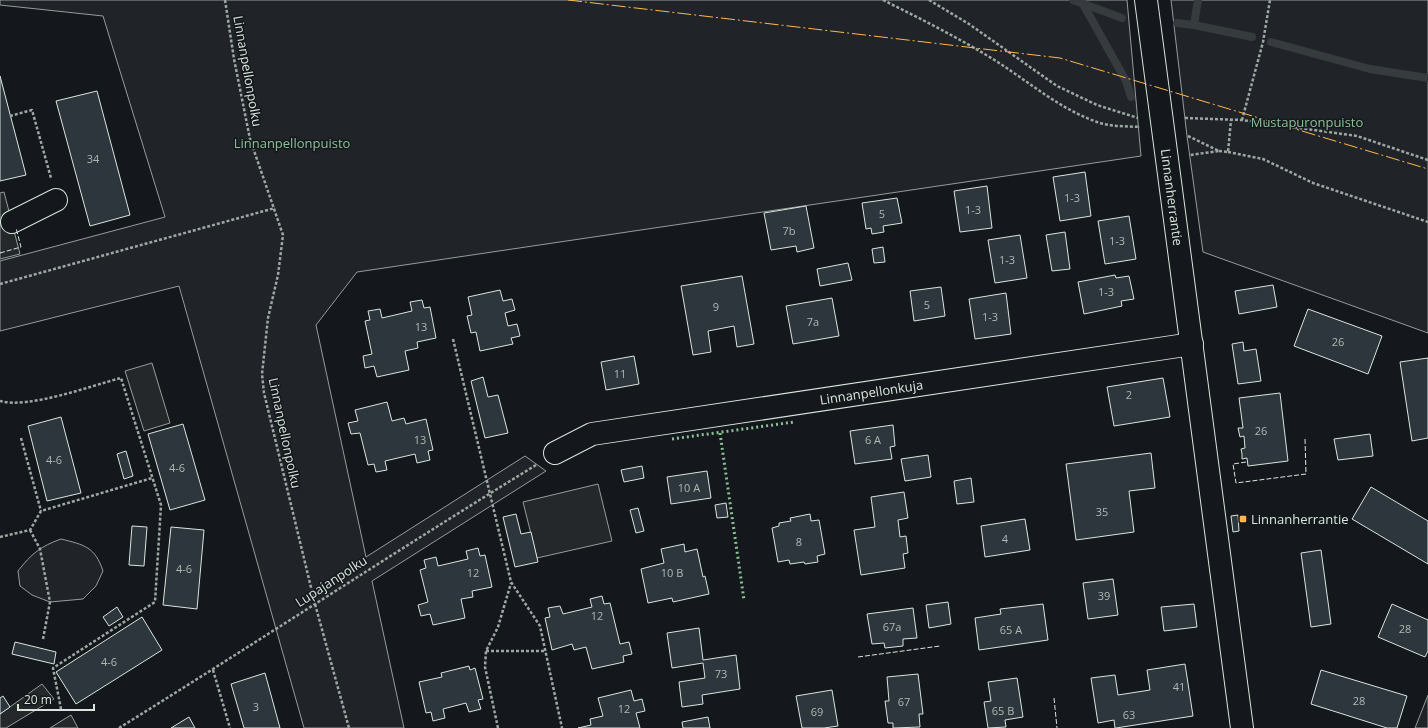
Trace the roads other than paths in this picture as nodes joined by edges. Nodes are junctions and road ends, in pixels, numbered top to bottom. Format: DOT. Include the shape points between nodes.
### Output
graph roads {
  1 [pos="1146,0"];
  2 [pos="56,200"];
  3 [pos="12,222"];
  4 [pos="1192,344"];
  5 [pos="555,453"];
  6 [pos="1242,728"];
  1 -- 4 [label="street, Linnanherrantie"];
  2 -- 3 [label="street"];
  4 -- 5 [label="street, Linnanpellonkuja" via="592,434"];
  4 -- 6 [label="street, Linnanherrantie"];
}
